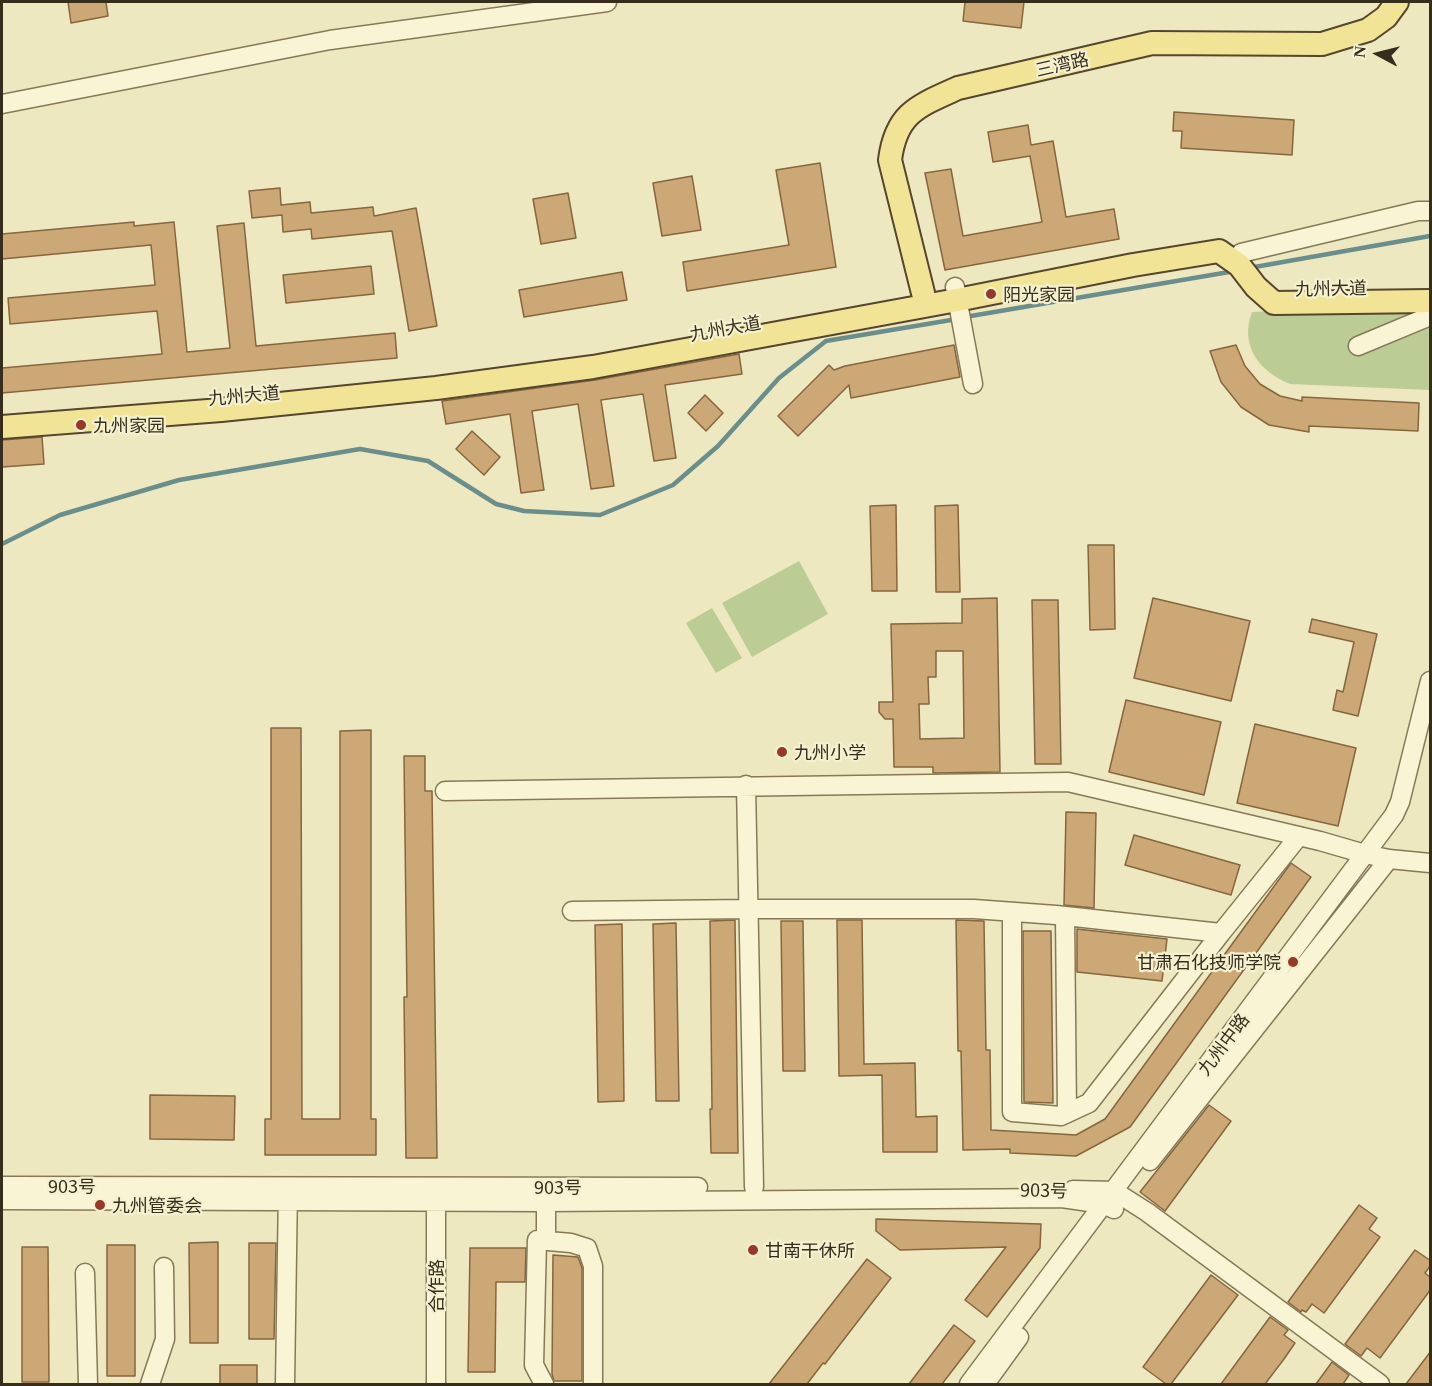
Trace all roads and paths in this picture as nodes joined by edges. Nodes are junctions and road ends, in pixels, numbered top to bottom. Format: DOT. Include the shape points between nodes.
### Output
graph roads {
  1 [pos="607,2"];
  2 [pos="1397,2"];
  3 [pos="2,104"];
  4 [pos="1431,211"];
  5 [pos="1242,259"];
  6 [pos="1261,285"];
  7 [pos="1431,286"];
  8 [pos="923,293"];
  9 [pos="957,298"];
  10 [pos="1431,301"];
  11 [pos="1431,316"];
  12 [pos="1358,346"];
  13 [pos="973,384"];
  14 [pos="2,418"];
  15 [pos="2,427"];
  16 [pos="1431,681"];
  17 [pos="746,785"];
  18 [pos="445,791"];
  19 [pos="1299,836"];
  20 [pos="1365,854"];
  21 [pos="1389,859"];
  22 [pos="1431,863"];
  23 [pos="748,909"];
  24 [pos="572,911"];
  25 [pos="1012,912"];
  26 [pos="1065,916"];
  27 [pos="1221,933"];
  28 [pos="1067,1113"];
  29 [pos="2,1186"];
  30 [pos="754,1187"];
  31 [pos="288,1194"];
  32 [pos="436,1194"];
  33 [pos="546,1194"];
  34 [pos="2,1200"];
  35 [pos="1113,1200"];
  36 [pos="546,1241"];
  37 [pos="164,1267"];
  38 [pos="85,1273"];
  39 [pos="88,1384"];
  40 [pos="150,1384"];
  41 [pos="285,1384"];
  42 [pos="436,1384"];
  43 [pos="544,1384"];
  44 [pos="592,1384"];
  45 [pos="969,1384"];
  46 [pos="985,1384"];
  47 [pos="1380,1384"];
  1 -- 3 [label="street" via="330,40"];
  2 -- 8 [label="main road, 三湾路" via="1386,17 1368,30 1322,44 1152,43 958,88 928,101 900,125 892,142 890,160"];
  4 -- 5 [label="street" via="1418,211"];
  5 -- 6 [label="main road, 九州大道"];
  5 -- 9 [label="main road, 九州大道" via="1222,245 1209,243"];
  6 -- 7 [label="main road, 九州大道" via="1297,290"];
  6 -- 10 [label="main road" via="1274,303"];
  8 -- 9 [label="main road, 九州大道"];
  8 -- 14 [label="main road, 九州大道" via="450,375"];
  9 -- 13 [label="street"];
  9 -- 15 [label="main road" via="593,367 221,410"];
  11 -- 12 [label="street"];
  16 -- 20 [label="street, 九州中路" via="1400,802"];
  17 -- 18 [label="street"];
  17 -- 19 [label="street" via="1068,782"];
  17 -- 23 [label="street"];
  19 -- 20 [label="street"];
  19 -- 27 [label="street"];
  20 -- 21 [label="street"];
  20 -- 35 [label="street, 九州中路"];
  21 -- 22 [label="street"];
  21 -- 35 [label="street"];
  23 -- 24 [label="street"];
  23 -- 25 [label="street"];
  23 -- 30 [label="street"];
  25 -- 26 [label="street"];
  25 -- 28 [label="street" via="1012,1112 1061,1116"];
  26 -- 27 [label="street"];
  26 -- 28 [label="street"];
  27 -- 28 [label="street" via="1089,1103"];
  29 -- 31 [label="street, 903号"];
  30 -- 33 [label="street, 903号"];
  30 -- 35 [label="street, 903号"];
  31 -- 32 [label="street, 903号"];
  31 -- 34 [label="street"];
  31 -- 41 [label="street"];
  32 -- 33 [label="street, 903号"];
  32 -- 42 [label="street, 合作路"];
  33 -- 35 [label="street"];
  33 -- 36 [label="street"];
  35 -- 45 [label="street, 九州中路"];
  35 -- 46 [label="street"];
  35 -- 47 [label="street" via="1147,1212"];
  36 -- 43 [label="street" via="537,1240 534,1365"];
  36 -- 44 [label="street" via="586,1248 593,1266"];
  37 -- 40 [label="street" via="165,1339"];
  38 -- 39 [label="street"];
}
